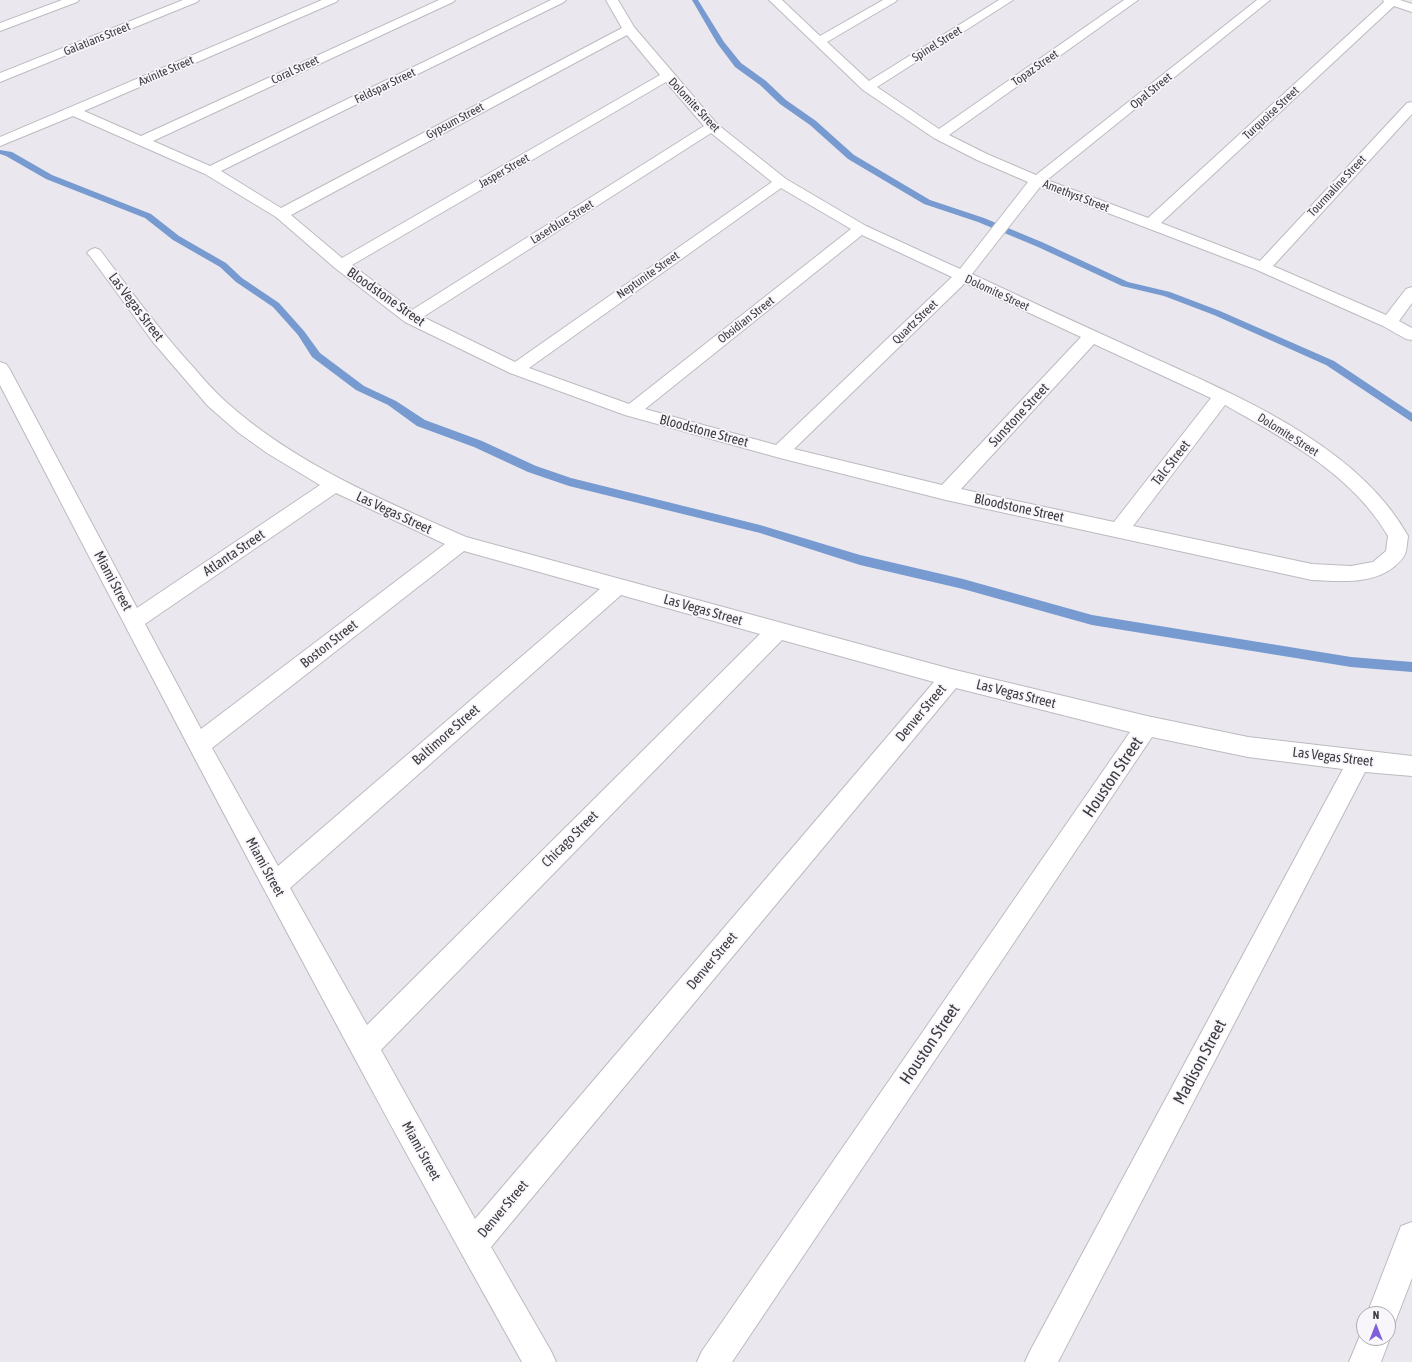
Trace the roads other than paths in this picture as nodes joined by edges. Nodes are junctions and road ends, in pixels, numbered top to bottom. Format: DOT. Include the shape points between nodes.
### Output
graph roads {
  1 [pos="73,0"];
  2 [pos="193,0"];
  3 [pos="332,0"];
  4 [pos="449,0"];
  5 [pos="560,0"];
  6 [pos="612,0"];
  7 [pos="775,0"];
  8 [pos="891,0"];
  9 [pos="1007,0"];
  10 [pos="1132,0"];
  11 [pos="1264,0"];
  12 [pos="1390,1"];
  13 [pos="1412,8"];
  14 [pos="0,27"];
  15 [pos="629,29"];
  16 [pos="820,41"];
  17 [pos="668,76"];
  18 [pos="0,78"];
  19 [pos="868,87"];
  20 [pos="1412,106"];
  21 [pos="74,111"];
  22 [pos="712,127"];
  23 [pos="939,135"];
  24 [pos="2,141"];
  25 [pos="141,141"];
  26 [pos="210,171"];
  27 [pos="1037,181"];
  28 [pos="781,182"];
  29 [pos="281,214"];
  30 [pos="1150,224"];
  31 [pos="861,229"];
  32 [pos="95,253"];
  33 [pos="341,266"];
  34 [pos="1263,267"];
  35 [pos="962,276"];
  36 [pos="1412,292"];
  37 [pos="411,318"];
  38 [pos="1389,322"];
  39 [pos="1412,335"];
  40 [pos="1091,337"];
  41 [pos="0,368"];
  42 [pos="516,369"];
  43 [pos="1222,396"];
  44 [pos="631,411"];
  45 [pos="780,452"];
  46 [pos="334,485"];
  47 [pos="946,492"];
  48 [pos="1119,530"];
  49 [pos="460,542"];
  50 [pos="1395,554"];
  51 [pos="618,586"];
  52 [pos="134,621"];
  53 [pos="777,631"];
  54 [pos="951,678"];
  55 [pos="1147,726"];
  56 [pos="198,745"];
  57 [pos="1358,761"];
  58 [pos="1412,766"];
  59 [pos="275,885"];
  60 [pos="364,1047"];
  61 [pos="1412,1237"];
  62 [pos="473,1245"];
  63 [pos="1386,1306"];
  64 [pos="1371,1346"];
  65 [pos="540,1362"];
  66 [pos="713,1362"];
  67 [pos="1042,1362"];
  68 [pos="1365,1362"];
  1 -- 14 [label="street"];
  2 -- 18 [label="street, Galatians Street"];
  3 -- 21 [label="street, Axinite Street"];
  4 -- 25 [label="street, Coral Street"];
  5 -- 26 [label="street, Feldspar Street"];
  6 -- 15 [label="street, Dolomite Street"];
  7 -- 16 [label="street, Amethyst Street"];
  8 -- 16 [label="street"];
  9 -- 19 [label="street, Spinel Street"];
  10 -- 23 [label="street, Topaz Street"];
  11 -- 27 [label="street, Opal Street"];
  12 -- 13 [label="street"];
  12 -- 30 [label="street, Turquoise Street"];
  15 -- 17 [label="street, Dolomite Street"];
  15 -- 29 [label="street, Gypsum Street"];
  16 -- 19 [label="street, Amethyst Street"];
  17 -- 22 [label="street, Dolomite Street"];
  17 -- 33 [label="street, Jasper Street"];
  19 -- 23 [label="street, Amethyst Street"];
  20 -- 34 [label="street, Tourmaline Street"];
  21 -- 24 [label="street, Axinite Street"];
  21 -- 25 [label="street, Bloodstone Street"];
  22 -- 28 [label="street, Dolomite Street"];
  22 -- 37 [label="street, Laserblue Street"];
  23 -- 27 [label="street, Amethyst Street"];
  25 -- 26 [label="street, Bloodstone Street"];
  26 -- 29 [label="street, Bloodstone Street"];
  27 -- 30 [label="street, Amethyst Street"];
  27 -- 35 [label="street, Quartz Street"];
  28 -- 31 [label="street, Dolomite Street"];
  28 -- 42 [label="street, Neptunite Street"];
  29 -- 33 [label="street, Bloodstone Street"];
  30 -- 34 [label="street, Amethyst Street"];
  31 -- 35 [label="street, Dolomite Street"];
  31 -- 44 [label="street, Obsidian Street"];
  32 -- 46 [label="street, Las Vegas Street" via="160,340 218,405 250,432"];
  33 -- 37 [label="street, Bloodstone Street"];
  34 -- 38 [label="street, Amethyst Street"];
  35 -- 40 [label="street, Dolomite Street"];
  35 -- 45 [label="street, Quartz Street"];
  36 -- 38 [label="street"];
  37 -- 42 [label="street, Bloodstone Street"];
  38 -- 39 [label="street, Amethyst Street"];
  40 -- 43 [label="street, Dolomite Street"];
  40 -- 47 [label="street, Sunstone Street"];
  41 -- 52 [label="street, Miami Street"];
  42 -- 44 [label="street, Bloodstone Street"];
  43 -- 48 [label="street, Talc Street"];
  43 -- 50 [label="street, Dolomite Street" via="1324,457 1360,487 1383,512 1398,536"];
  44 -- 45 [label="street, Bloodstone Street"];
  45 -- 47 [label="street, Bloodstone Street"];
  46 -- 49 [label="street, Las Vegas Street" via="391,513"];
  46 -- 52 [label="street, Atlanta Street"];
  47 -- 48 [label="street, Bloodstone Street"];
  48 -- 50 [label="street, Bloodstone Street" via="1312,572 1351,574 1379,568"];
  49 -- 51 [label="street, Las Vegas Street"];
  49 -- 56 [label="street, Boston Street"];
  51 -- 53 [label="street, Las Vegas Street"];
  51 -- 59 [label="street, Baltimore Street"];
  52 -- 56 [label="street, Miami Street"];
  53 -- 54 [label="street, Las Vegas Street"];
  53 -- 60 [label="street, Chicago Street"];
  54 -- 55 [label="street, Las Vegas Street"];
  54 -- 62 [label="street, Denver Street"];
  55 -- 57 [label="street, Las Vegas Street" via="1248,747"];
  55 -- 66 [label="street, Houston Street"];
  56 -- 59 [label="street, Miami Street"];
  57 -- 58 [label="street, Las Vegas Street"];
  57 -- 67 [label="street, Madison Street"];
  59 -- 60 [label="street, Miami Street"];
  60 -- 62 [label="street, Miami Street"];
  61 -- 63 [label="street"];
  62 -- 65 [label="street, Miami Street"];
  64 -- 68 [label="street"];
}
